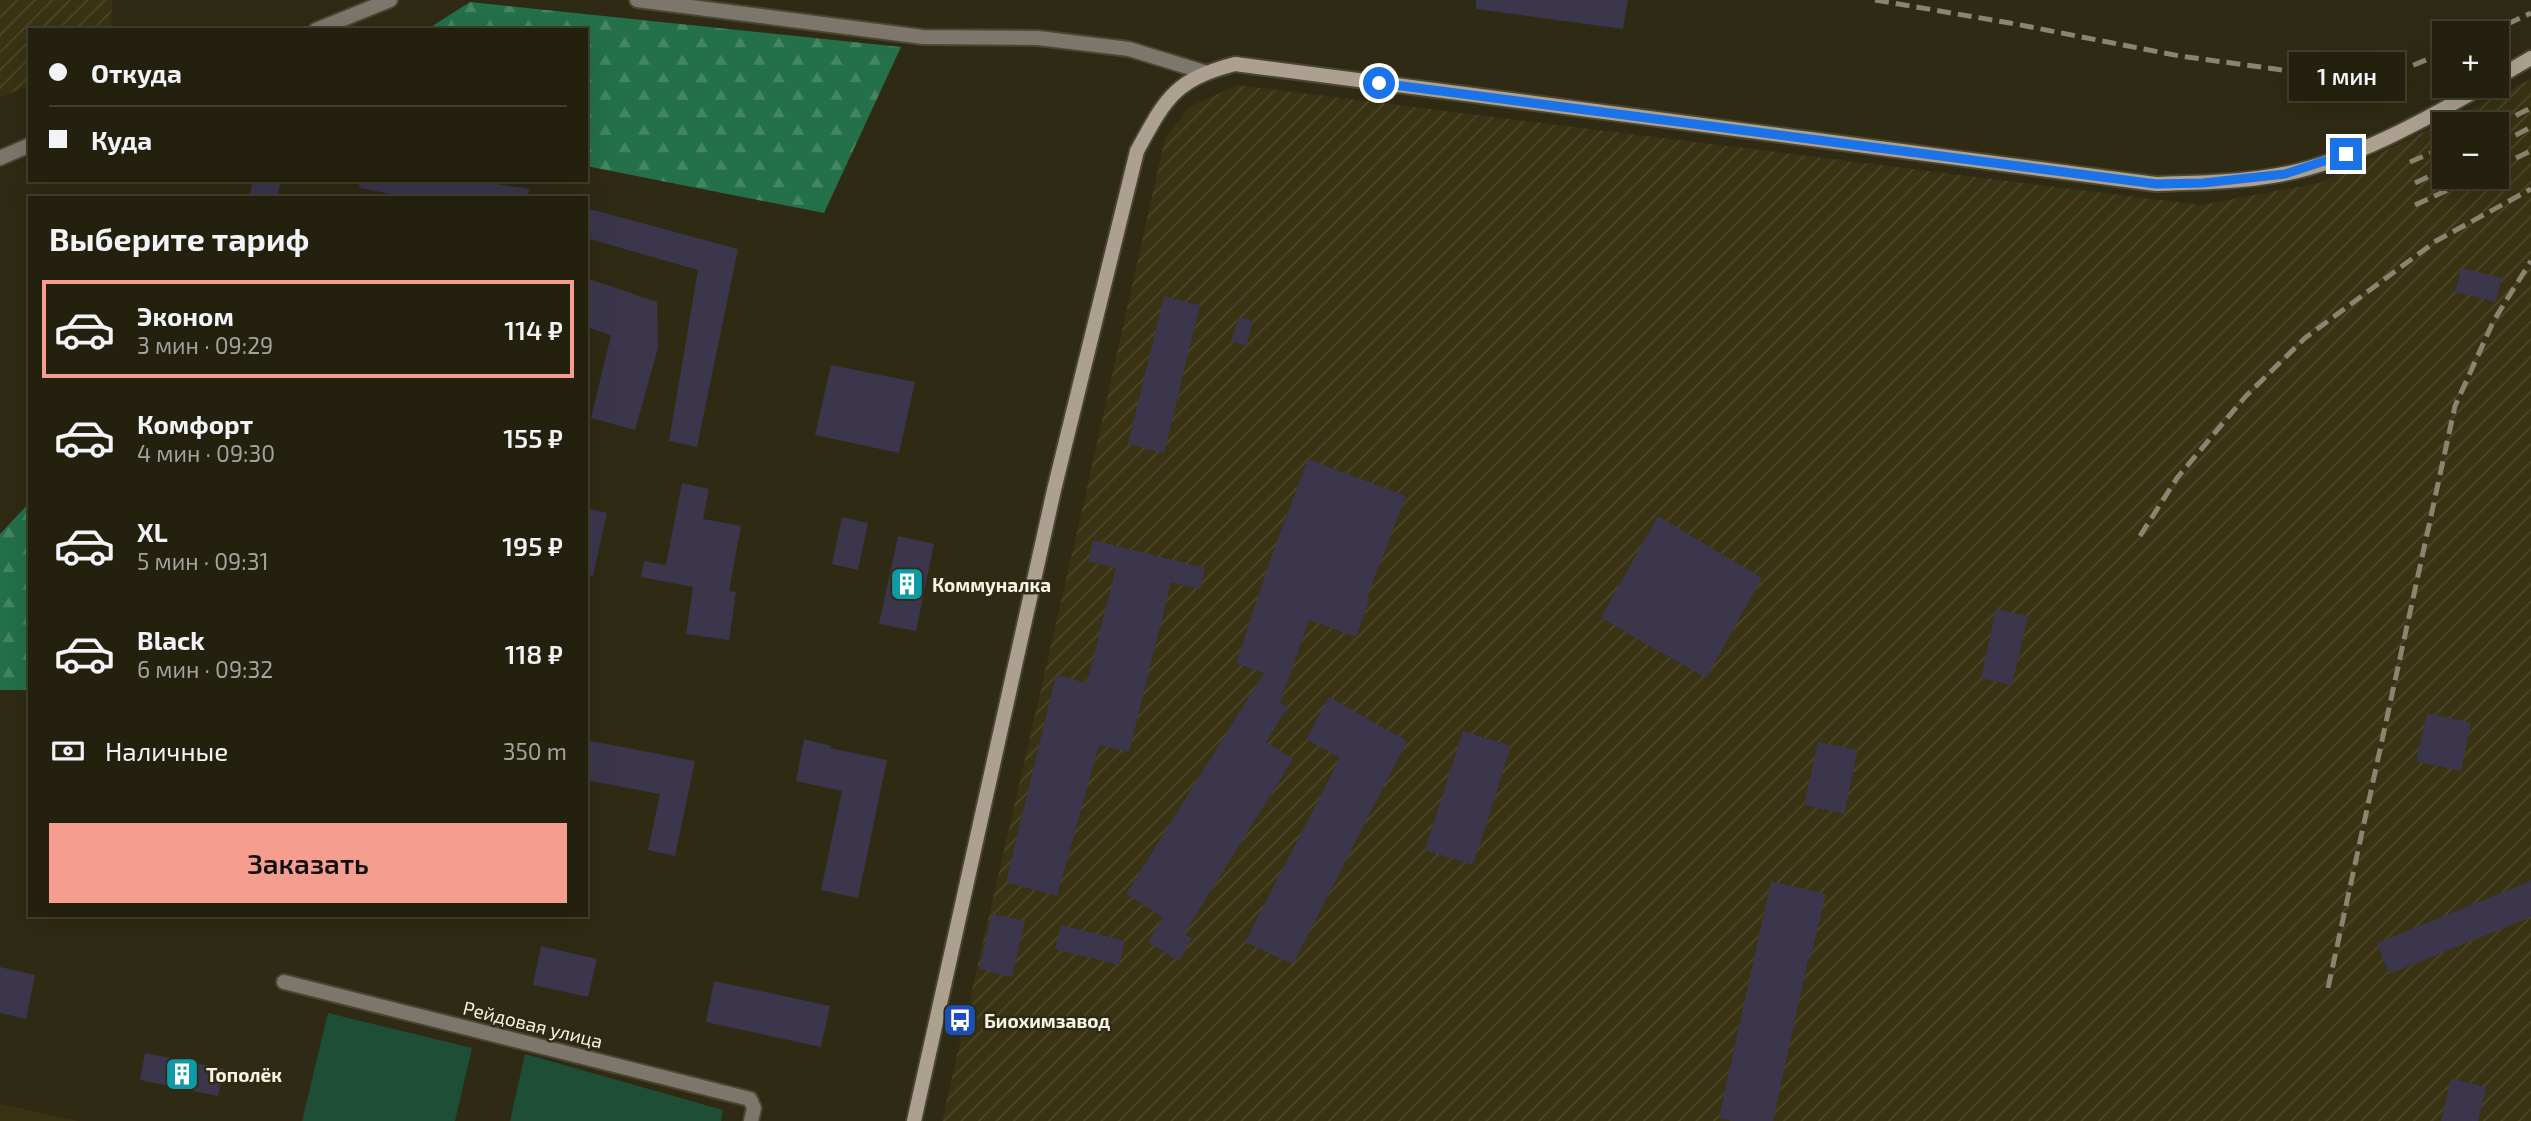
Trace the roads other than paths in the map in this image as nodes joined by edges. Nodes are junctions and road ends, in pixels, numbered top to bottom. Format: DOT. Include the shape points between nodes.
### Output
graph roads {
  1 [pos="390,0"];
  2 [pos="637,0"];
  3 [pos="321,28"];
  4 [pos="2531,58"];
  5 [pos="2509,71"];
  6 [pos="1205,72"];
  7 [pos="2463,98"];
  8 [pos="28,146"];
  9 [pos="0,158"];
  10 [pos="284,982"];
  11 [pos="751,1121"];
  12 [pos="914,1121"];
  1 -- 3 [label="street"];
  2 -- 6 [label="street" via="923,37 1038,38 1129,49"];
  4 -- 5 [label="main road"];
  6 -- 7 [label="main road" via="1235,64 2156,184 2285,174 2421,122"];
  6 -- 12 [label="main road" via="1172,95 1138,151 1054,490"];
  8 -- 9 [label="street"];
  10 -- 11 [label="street, Рейдовая улица" via="750,1099 754,1108"];
}
